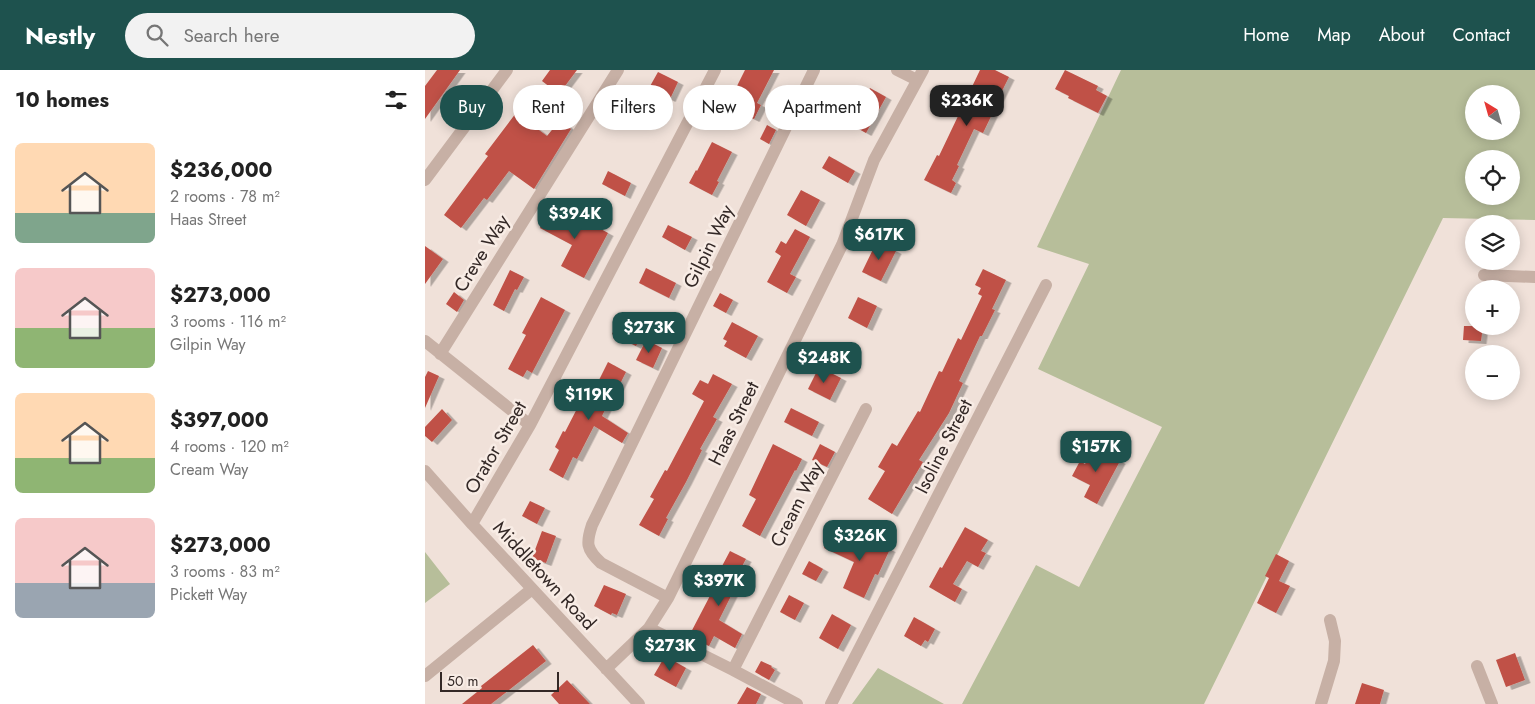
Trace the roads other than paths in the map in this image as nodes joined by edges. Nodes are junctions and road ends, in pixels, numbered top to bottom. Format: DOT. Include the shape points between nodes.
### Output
graph roads {
  1 [pos="507,70"];
  2 [pos="618,70"];
  3 [pos="715,70"];
  4 [pos="814,70"];
  5 [pos="897,70"];
  6 [pos="920,75"];
  7 [pos="425,180"];
  8 [pos="1484,275"];
  9 [pos="1535,277"];
  10 [pos="1046,285"];
  11 [pos="425,341"];
  12 [pos="440,354"];
  13 [pos="866,408"];
  14 [pos="531,425"];
  15 [pos="425,471"];
  16 [pos="472,524"];
  17 [pos="532,588"];
  18 [pos="668,598"];
  19 [pos="1330,620"];
  20 [pos="649,628"];
  21 [pos="1477,666"];
  22 [pos="606,669"];
  23 [pos="733,670"];
  24 [pos="425,676"];
  25 [pos="639,704"];
  26 [pos="797,704"];
  27 [pos="831,704"];
  28 [pos="1321,704"];
  29 [pos="1492,704"];
  1 -- 7 [label="street"];
  2 -- 12 [label="street, Creve Way"];
  3 -- 14 [label="street, Orator Street"];
  4 -- 18 [label="street, Gilpin Way" via="588,539 593,555 601,563"];
  5 -- 6 [label="street"];
  6 -- 18 [label="street, Haas Street" via="874,160 842,245"];
  8 -- 9 [label="street"];
  10 -- 27 [label="street, Isoline Street"];
  11 -- 12 [label="street"];
  12 -- 14 [label="street"];
  13 -- 23 [label="street, Cream Way"];
  14 -- 16 [label="street, Orator Street"];
  15 -- 16 [label="street, Middletown Road"];
  16 -- 17 [label="street, Middletown Road"];
  17 -- 22 [label="street, Middletown Road"];
  17 -- 24 [label="street"];
  18 -- 20 [label="street, Haas Street"];
  19 -- 28 [label="street" via="1335,661"];
  20 -- 22 [label="street, Haas Street"];
  20 -- 23 [label="street"];
  21 -- 29 [label="street"];
  22 -- 25 [label="street, Middletown Road"];
  23 -- 26 [label="street"];
}
